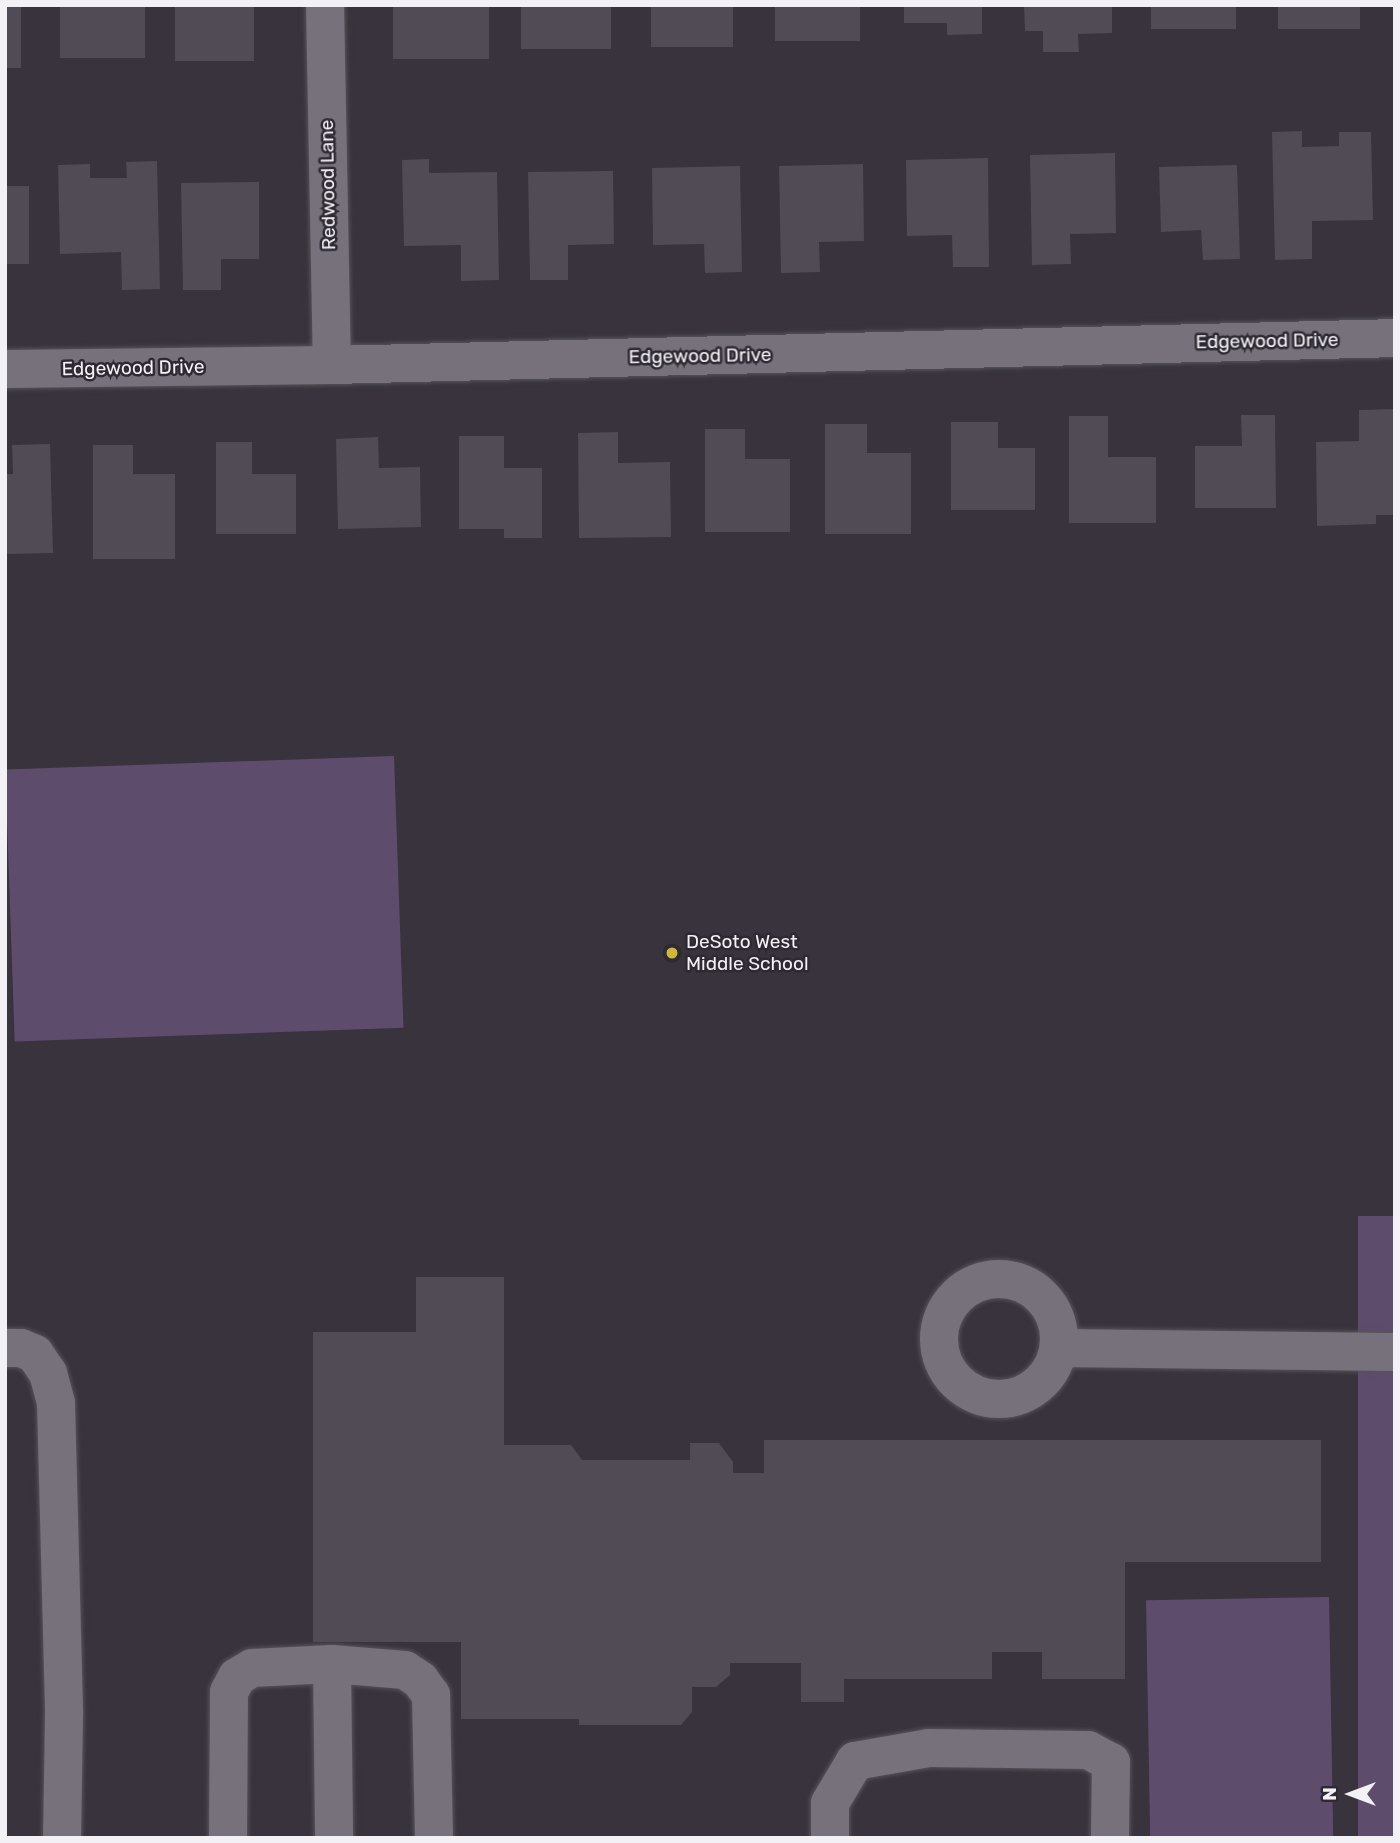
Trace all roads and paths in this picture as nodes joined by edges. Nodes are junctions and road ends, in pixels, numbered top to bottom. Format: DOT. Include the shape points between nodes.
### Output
graph roads {
  1 [pos="325,5"];
  2 [pos="1395,338"];
  3 [pos="332,365"];
  4 [pos="5,369"];
  5 [pos="5,1348"];
  6 [pos="1059,1348"];
  7 [pos="1395,1352"];
  8 [pos="332,1664"];
  9 [pos="62,1838"];
  10 [pos="228,1838"];
  11 [pos="334,1838"];
  12 [pos="434,1838"];
  13 [pos="830,1838"];
  14 [pos="1110,1838"];
  1 -- 3 [label="street, Redwood Lane"];
  2 -- 3 [label="street, Edgewood Drive"];
  3 -- 4 [label="street, Edgewood Drive"];
  5 -- 9 [label="street" via="35,1354 47,1373 56,1404 64,1715"];
  6 -- 7 [label="street"];
  8 -- 10 [label="street" via="252,1668 237,1677 229,1692"];
  8 -- 11 [label="street"];
  8 -- 12 [label="street" via="405,1670 431,1695"];
  13 -- 14 [label="street" via="830,1803 855,1761 943,1748 1088,1750 1111,1762"];
}
